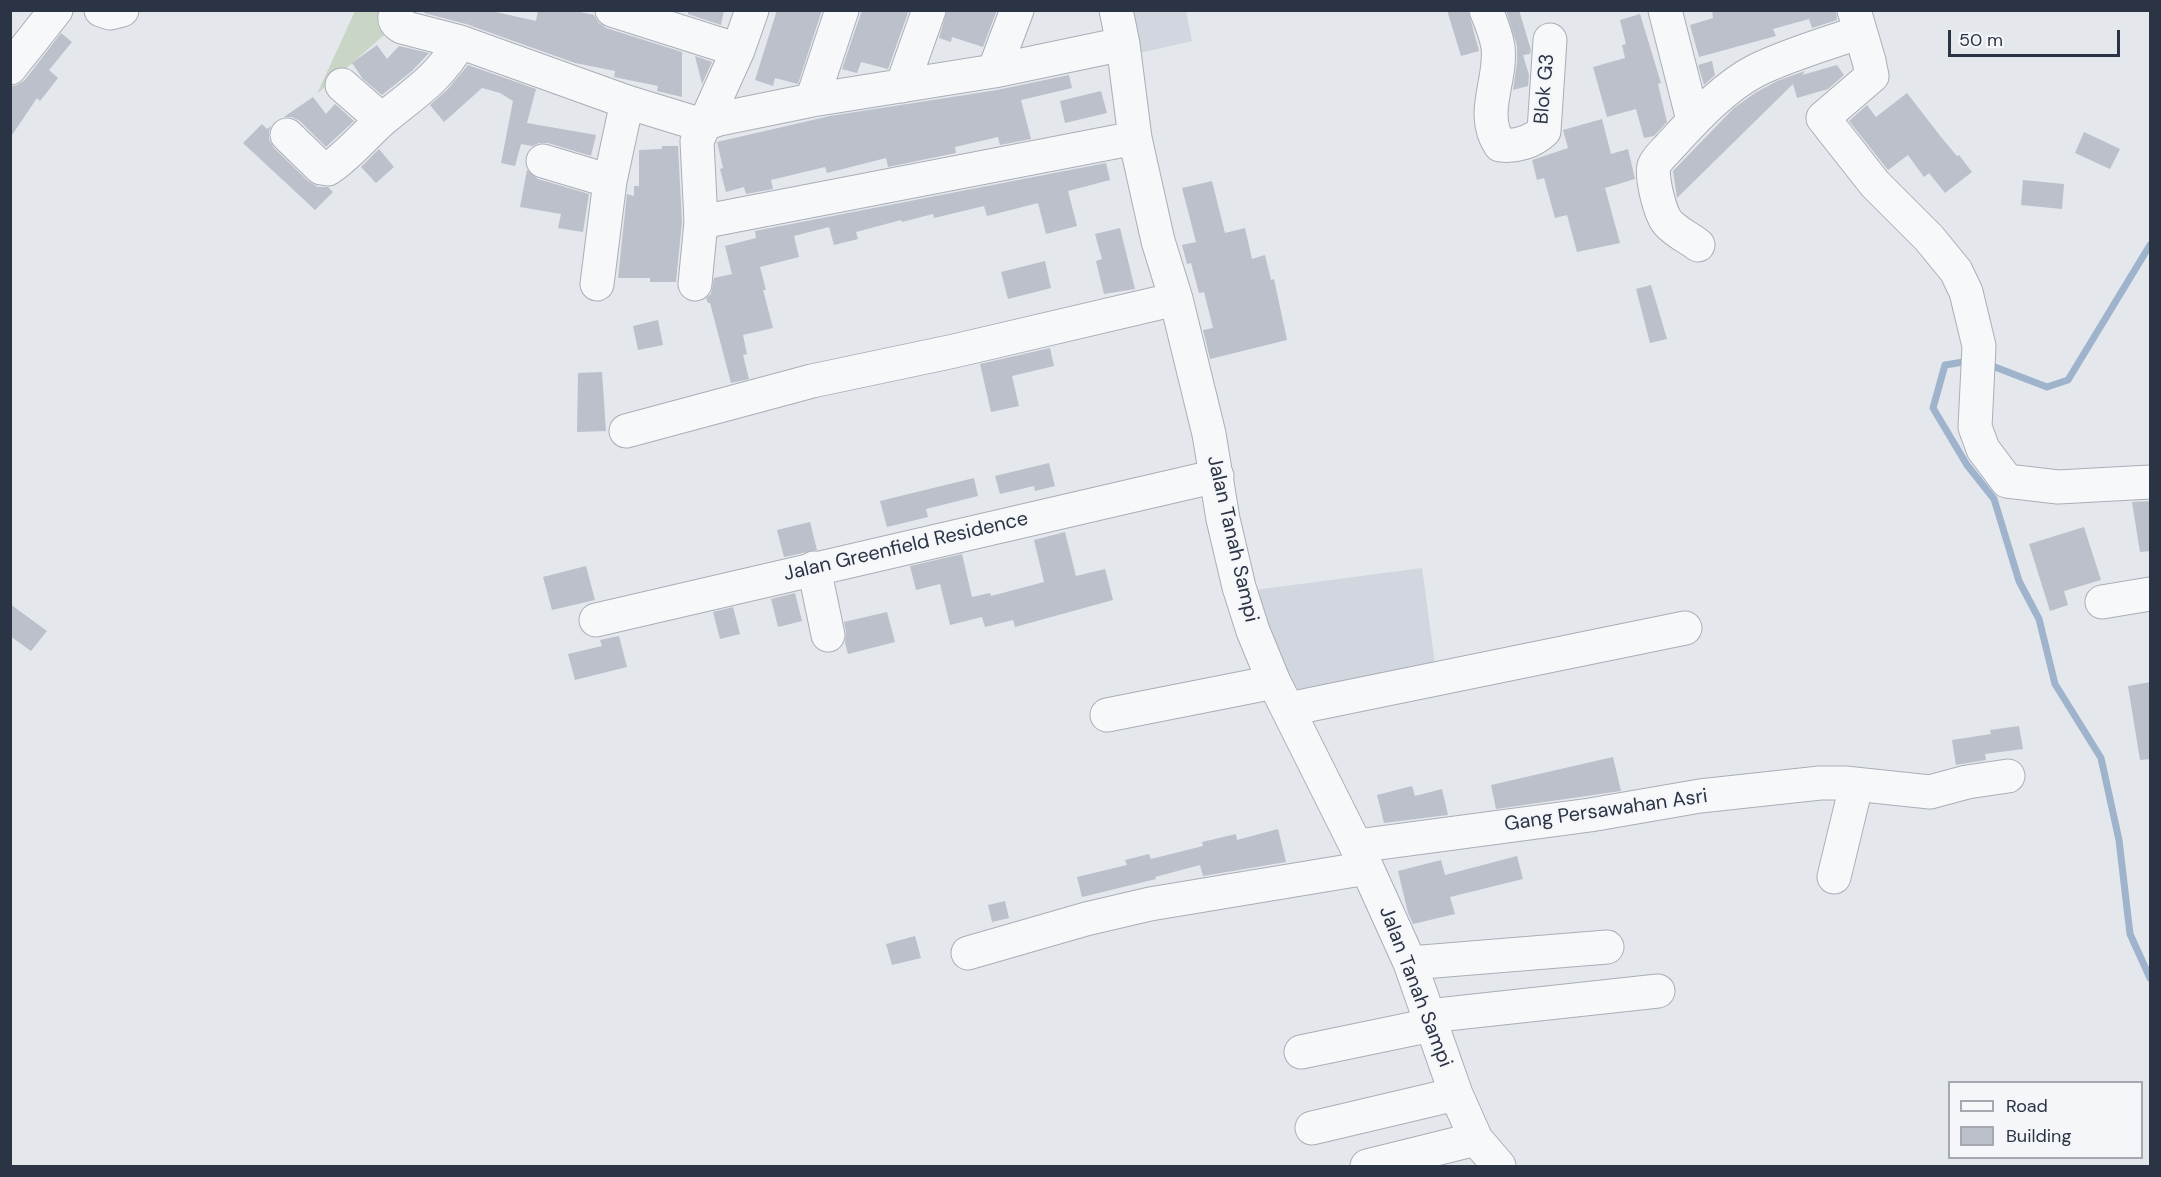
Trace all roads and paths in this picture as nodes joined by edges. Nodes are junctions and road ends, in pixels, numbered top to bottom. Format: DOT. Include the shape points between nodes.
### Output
graph roads {
  1 [pos="56,10"];
  2 [pos="101,10"];
  3 [pos="122,10"];
  4 [pos="397,10"];
  5 [pos="612,10"];
  6 [pos="752,10"];
  7 [pos="842,10"];
  8 [pos="929,10"];
  9 [pos="1017,10"];
  10 [pos="1116,10"];
  11 [pos="1486,10"];
  12 [pos="1665,10"];
  13 [pos="1857,21"];
  14 [pos="1550,40"];
  15 [pos="460,42"];
  16 [pos="1123,44"];
  17 [pos="738,50"];
  18 [pos="10,68"];
  19 [pos="994,71"];
  20 [pos="342,85"];
  21 [pos="902,86"];
  22 [pos="812,100"];
  23 [pos="627,102"];
  24 [pos="382,120"];
  25 [pos="1693,120"];
  26 [pos="702,125"];
  27 [pos="288,135"];
  28 [pos="1135,138"];
  29 [pos="543,161"];
  30 [pos="610,181"];
  31 [pos="701,222"];
  32 [pos="1698,244"];
  33 [pos="597,284"];
  34 [pos="695,284"];
  35 [pos="1176,299"];
  36 [pos="626,431"];
  37 [pos="1217,476"];
  38 [pos="2151,482"];
  39 [pos="814,568"];
  40 [pos="2151,594"];
  41 [pos="2102,602"];
  42 [pos="596,620"];
  43 [pos="1684,628"];
  44 [pos="828,635"];
  45 [pos="1282,695"];
  46 [pos="1107,715"];
  47 [pos="2008,776"];
  48 [pos="1856,786"];
  49 [pos="1362,857"];
  50 [pos="1834,877"];
  51 [pos="1606,947"];
  52 [pos="968,953"];
  53 [pos="1410,963"];
  54 [pos="1658,991"];
  55 [pos="1430,1021"];
  56 [pos="1301,1052"];
  57 [pos="1456,1094"];
  58 [pos="1312,1128"];
  59 [pos="1476,1139"];
  60 [pos="1367,1167"];
  61 [pos="1499,1167"];
  1 -- 18 [label="street"];
  2 -- 3 [label="street"];
  4 -- 15 [label="street" via="395,20 402,27"];
  5 -- 17 [label="street"];
  6 -- 17 [label="street"];
  7 -- 22 [label="street"];
  8 -- 21 [label="street"];
  9 -- 19 [label="street"];
  10 -- 16 [label="street, Jalan Tanah Sampi"];
  11 -- 14 [label="street, Blok G3" via="1498,48 1490,124 1500,145 1535,139 1544,131"];
  12 -- 25 [label="street"];
  13 -- 25 [label="street" via="1755,71"];
  13 -- 38 [label="street" via="1872,76 1823,118 1875,184 1956,271 1966,292 1979,346 1975,427 1983,449 2007,481 2058,487"];
  15 -- 23 [label="street"];
  15 -- 24 [label="street" via="448,63 426,85"];
  16 -- 19 [label="street"];
  16 -- 28 [label="street, Jalan Tanah Sampi"];
  17 -- 26 [label="street"];
  19 -- 21 [label="street"];
  20 -- 24 [label="street"];
  21 -- 22 [label="street"];
  22 -- 26 [label="street"];
  23 -- 26 [label="street"];
  23 -- 30 [label="street"];
  24 -- 27 [label="street" via="328,170 321,168"];
  25 -- 32 [label="street" via="1658,159 1654,179 1668,224"];
  26 -- 31 [label="street" via="697,141"];
  28 -- 31 [label="street"];
  28 -- 35 [label="street, Jalan Tanah Sampi" via="1158,241"];
  29 -- 30 [label="street"];
  30 -- 33 [label="street"];
  31 -- 34 [label="street"];
  35 -- 36 [label="street" via="812,381"];
  35 -- 37 [label="street, Jalan Tanah Sampi"];
  37 -- 39 [label="street, Jalan Greenfield Residence"];
  37 -- 45 [label="street, Jalan Tanah Sampi" via="1223,519 1252,631"];
  39 -- 42 [label="street, Jalan Greenfield Residence"];
  39 -- 44 [label="street"];
  40 -- 41 [label="street"];
  43 -- 45 [label="street"];
  45 -- 46 [label="street"];
  45 -- 49 [label="street, Jalan Tanah Sampi"];
  47 -- 48 [label="street, Gang Persawahan Asri" via="1930,792"];
  48 -- 49 [label="street, Gang Persawahan Asri" via="1820,783 1700,796"];
  48 -- 50 [label="street"];
  49 -- 52 [label="street, Gang Persawahan Asri" via="1086,919"];
  49 -- 53 [label="street, Jalan Tanah Sampi"];
  51 -- 53 [label="street"];
  53 -- 55 [label="street, Jalan Tanah Sampi"];
  54 -- 55 [label="street"];
  55 -- 56 [label="street"];
  55 -- 57 [label="street, Jalan Tanah Sampi"];
  57 -- 58 [label="street"];
  57 -- 59 [label="street, Jalan Tanah Sampi"];
  59 -- 60 [label="street"];
  59 -- 61 [label="street, Jalan Tanah Sampi"];
}
